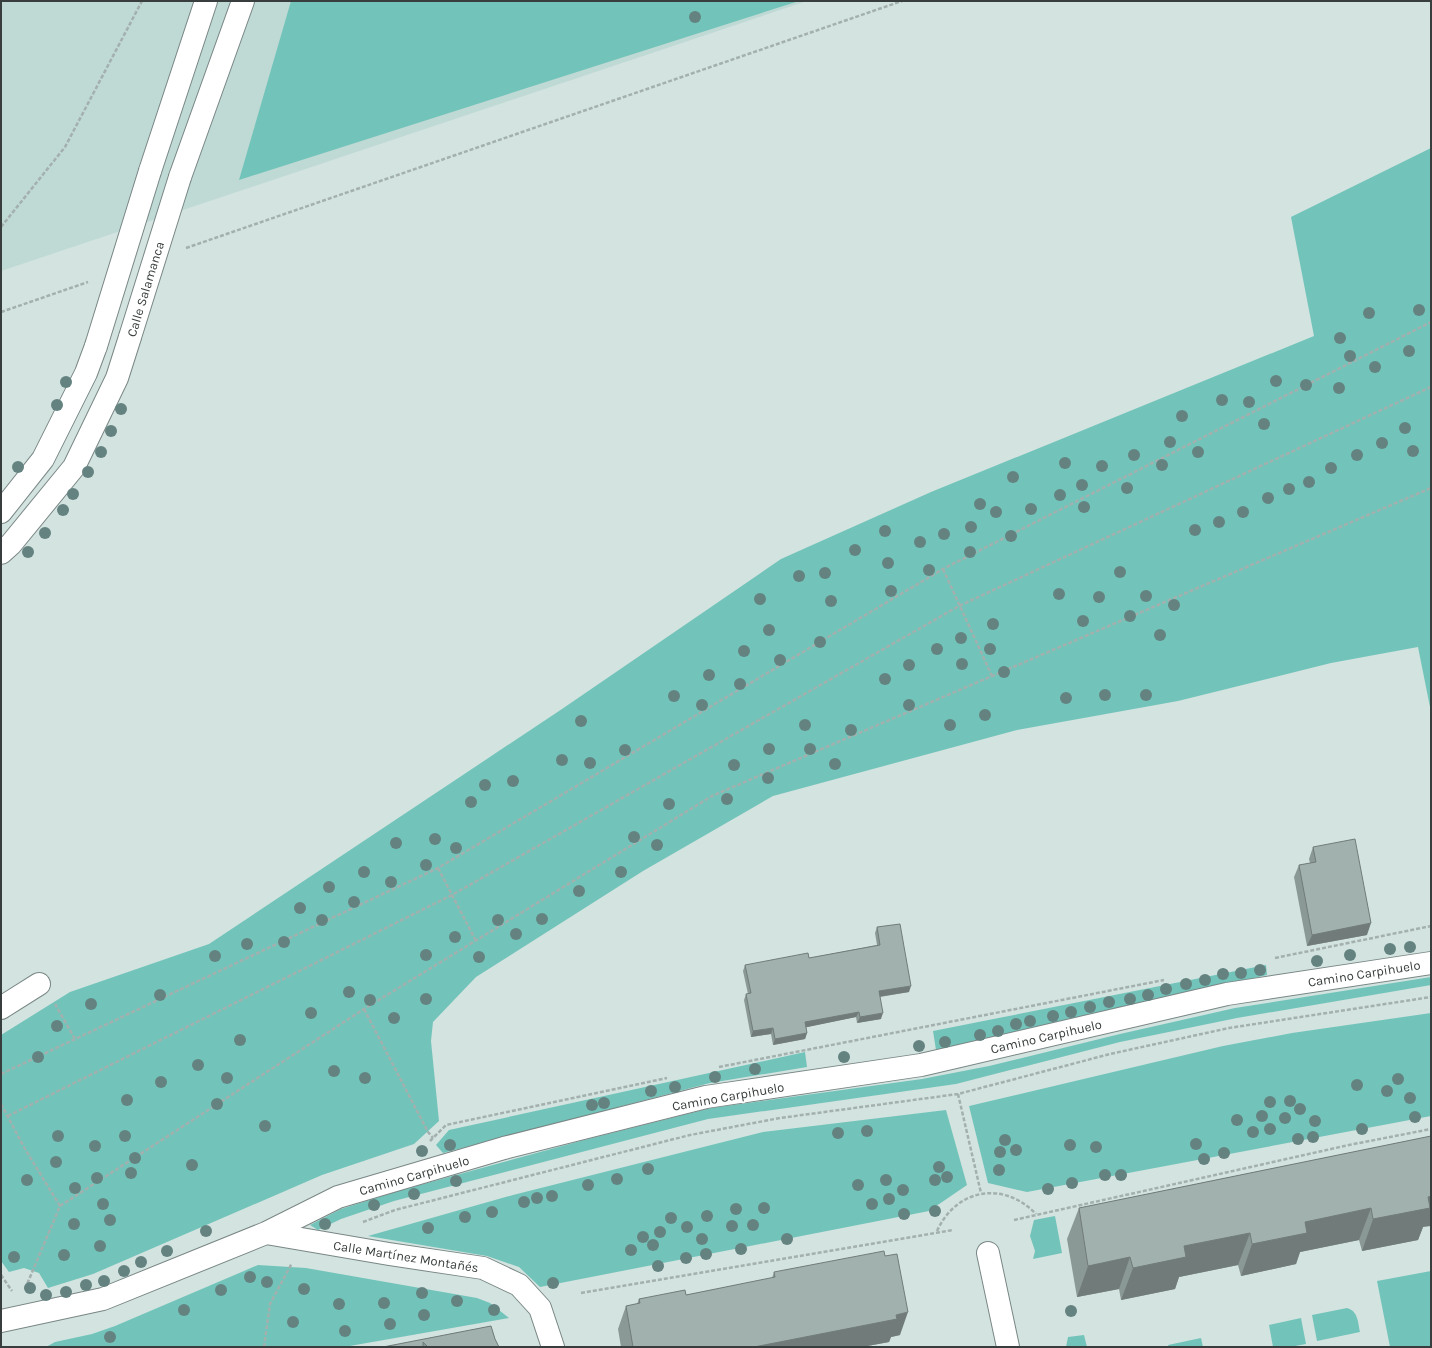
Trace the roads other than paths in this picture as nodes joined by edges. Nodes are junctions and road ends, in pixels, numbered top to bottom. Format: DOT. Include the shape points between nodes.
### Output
graph roads {
  1 [pos="206,1"];
  2 [pos="243,1"];
  3 [pos="1,512"];
  4 [pos="1,553"];
  5 [pos="1431,963"];
  6 [pos="39,984"];
  7 [pos="1,1008"];
  8 [pos="266,1233"];
  9 [pos="988,1254"];
  10 [pos="1,1321"];
  11 [pos="552,1347"];
  12 [pos="1008,1347"];
  1 -- 3 [label="street, bridge" via="86,373 43,459"];
  2 -- 4 [label="street, Calle Salamanca, bridge" via="180,177 117,378 74,467"];
  5 -- 8 [label="street, Camino Carpihuelo" via="1227,994 921,1065 706,1097 504,1148 338,1197"];
  6 -- 7 [label="street"];
  8 -- 10 [label="street, Camino Carpihuelo" via="103,1299"];
  8 -- 11 [label="street, Calle Martínez Montañés" via="483,1268 519,1285 540,1308"];
  9 -- 12 [label="street"];
}
